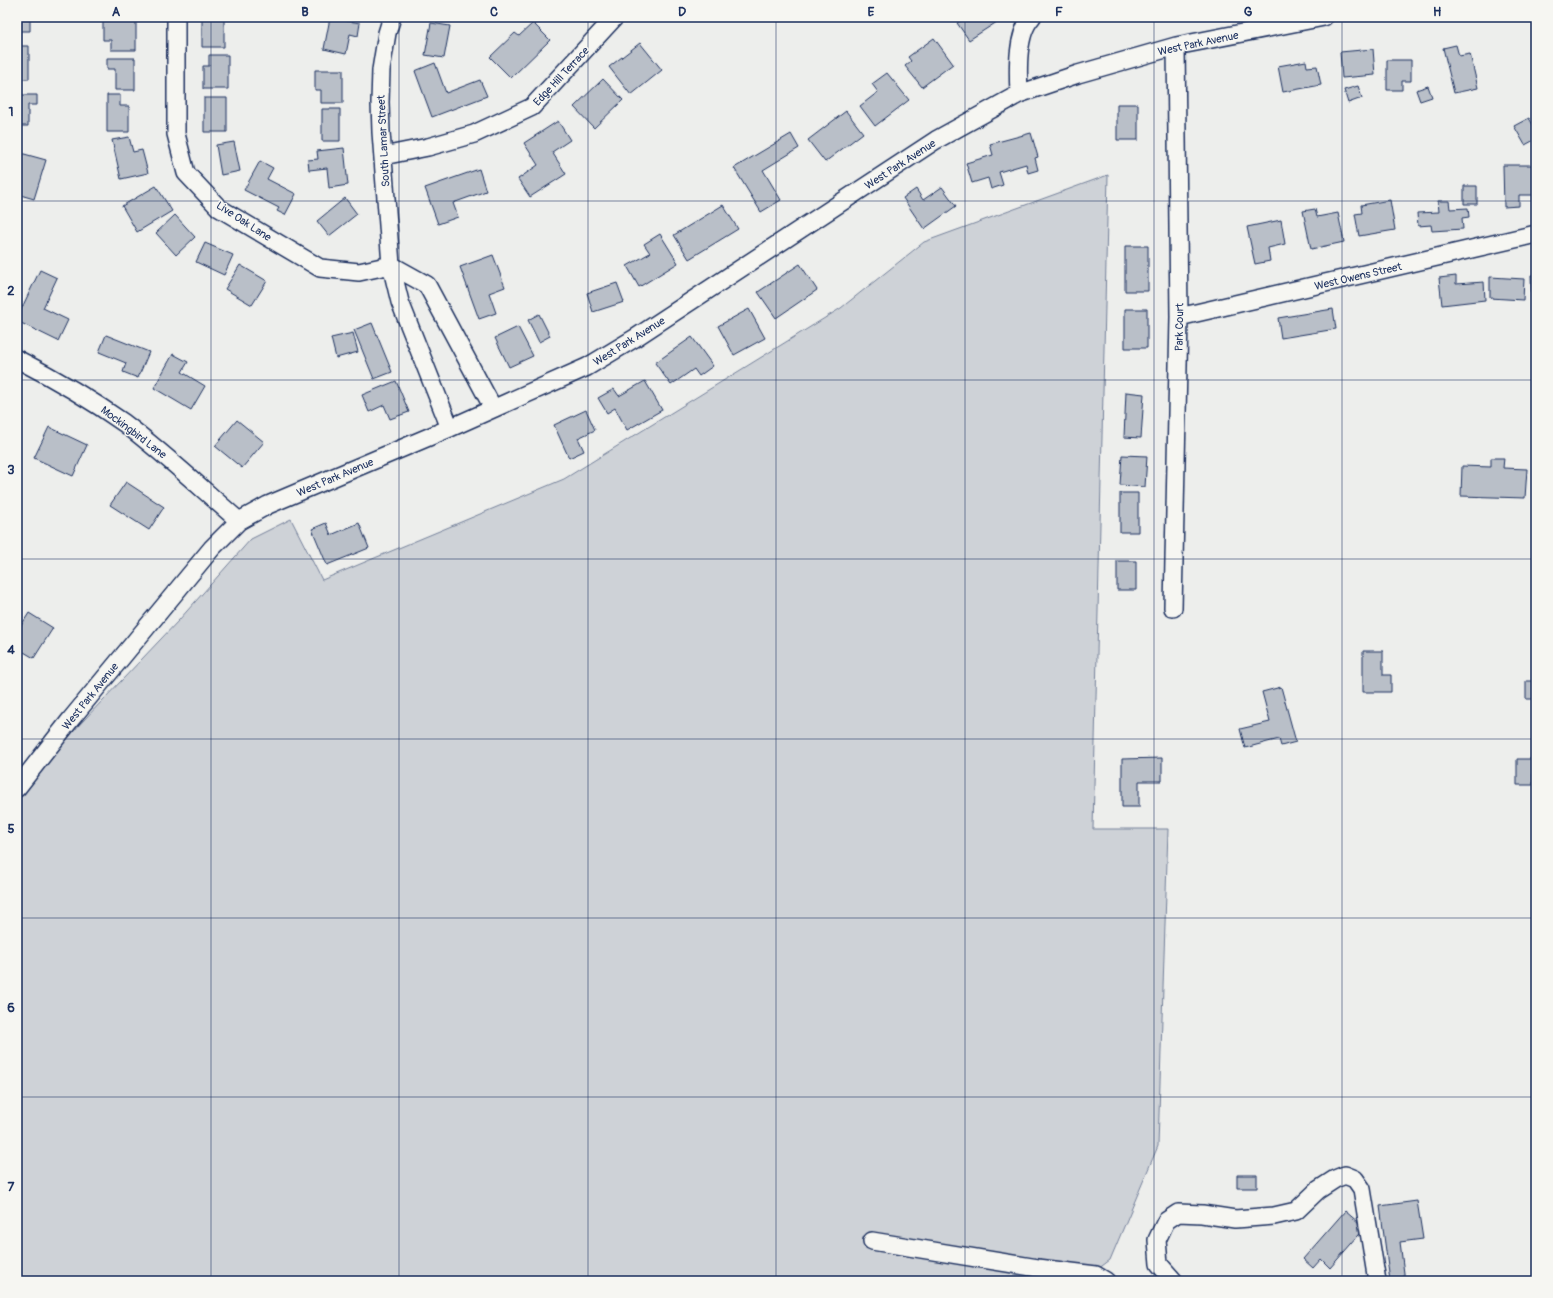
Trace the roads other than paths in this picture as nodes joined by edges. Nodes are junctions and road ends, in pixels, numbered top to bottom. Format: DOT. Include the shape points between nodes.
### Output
graph roads {
  1 [pos="176,17"];
  2 [pos="392,17"];
  3 [pos="615,17"];
  4 [pos="1032,17"];
  5 [pos="1324,17"];
  6 [pos="1176,46"];
  7 [pos="1019,94"];
  8 [pos="383,156"];
  9 [pos="1536,234"];
  10 [pos="391,266"];
  11 [pos="1179,317"];
  12 [pos="17,359"];
  13 [pos="493,408"];
  14 [pos="450,428"];
  15 [pos="239,521"];
  16 [pos="1173,608"];
  17 [pos="17,788"];
  18 [pos="872,1241"];
  19 [pos="1106,1281"];
  20 [pos="1174,1281"];
  21 [pos="1377,1281"];
  1 -- 10 [label="street, Live Oak Lane" via="176,134 186,173 219,208 320,268 359,272"];
  2 -- 8 [label="street, South Lamar Street" via="381,70"];
  3 -- 8 [label="street, Edge Hill Terrace" via="532,107 474,134"];
  4 -- 7 [label="street" via="1027,22 1020,47"];
  5 -- 6 [label="street, West Park Avenue"];
  6 -- 7 [label="street, West Park Avenue"];
  6 -- 11 [label="street, Park Court"];
  7 -- 13 [label="street, West Park Avenue" via="936,140 587,368"];
  8 -- 10 [label="street, South Lamar Street"];
  9 -- 11 [label="street, West Owens Street"];
  10 -- 13 [label="street" via="427,285"];
  10 -- 14 [label="street, South Lamar Street" via="400,302"];
  11 -- 16 [label="street, Park Court"];
  12 -- 15 [label="street, Mockingbird Lane" via="87,398 123,423 162,452"];
  13 -- 14 [label="street, West Park Avenue"];
  14 -- 15 [label="street, West Park Avenue" via="268,505"];
  15 -- 17 [label="street, West Park Avenue" via="212,548"];
  18 -- 19 [label="street" via="1096,1275"];
  20 -- 21 [label="street" via="1159,1264 1157,1240 1166,1221 1178,1213 1235,1219 1274,1216 1296,1210 1318,1190 1345,1175 1355,1179 1362,1189"];
}
